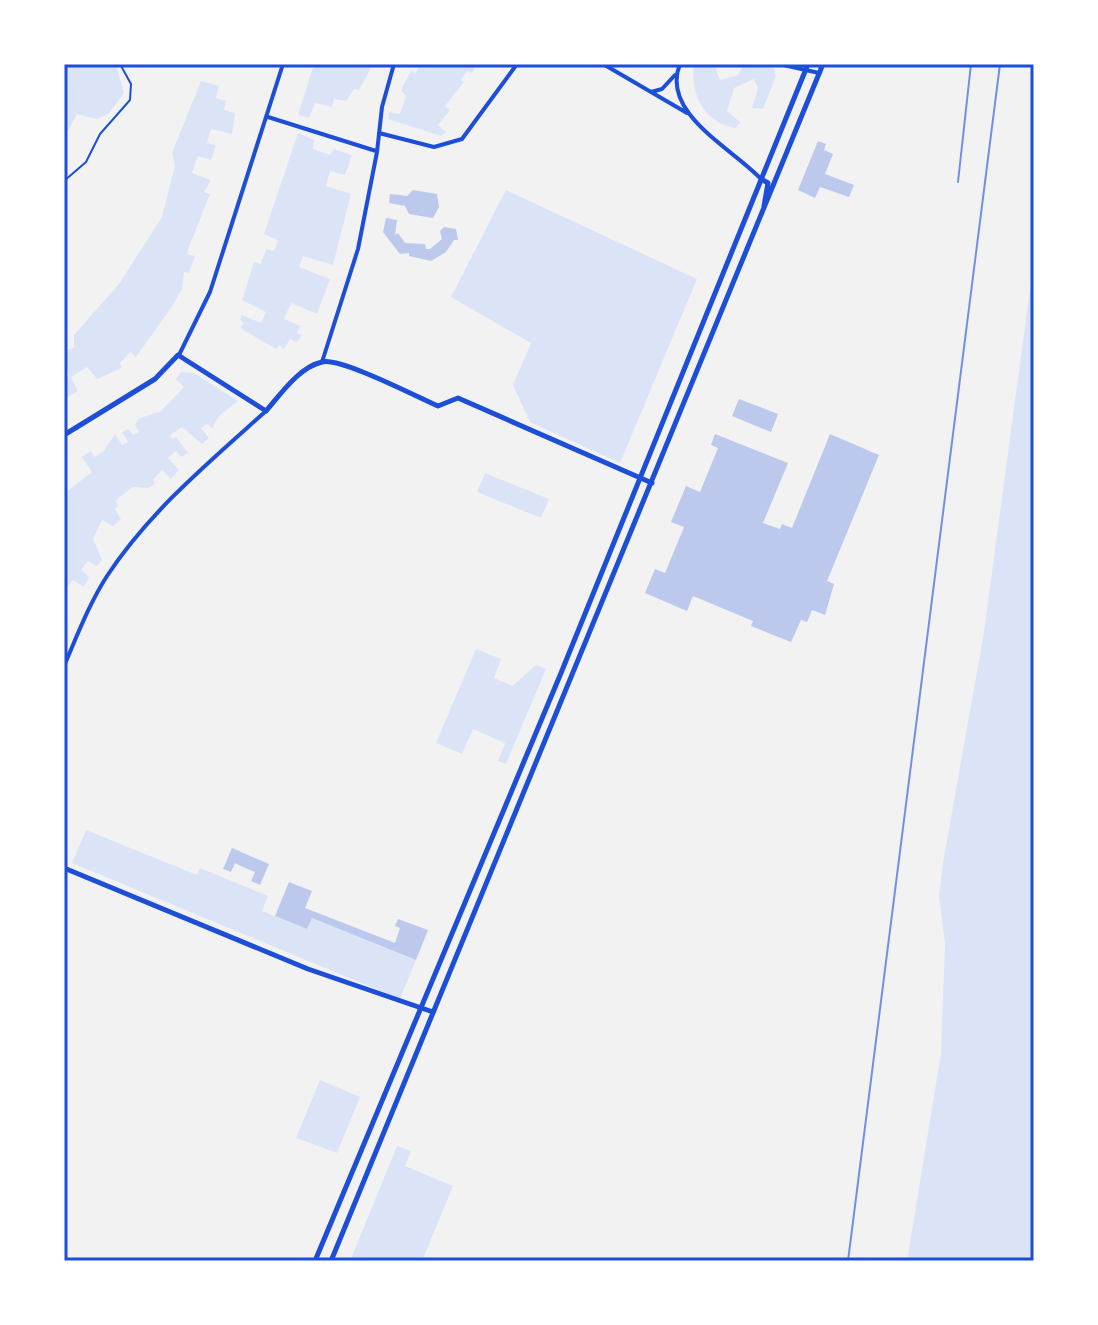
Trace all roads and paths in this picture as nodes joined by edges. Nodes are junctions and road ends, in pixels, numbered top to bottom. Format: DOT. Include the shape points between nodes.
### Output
graph roads {
  1 [pos="120,64"];
  2 [pos="283,64"];
  3 [pos="394,64"];
  4 [pos="517,64"];
  5 [pos="603,64"];
  6 [pos="680,64"];
  7 [pos="779,64"];
  8 [pos="808,64"];
  9 [pos="823,64"];
  10 [pos="805,72"];
  11 [pos="676,73"];
  12 [pos="819,73"];
  13 [pos="649,92"];
  14 [pos="688,114"];
  15 [pos="268,117"];
  16 [pos="379,133"];
  17 [pos="377,152"];
  18 [pos="761,179"];
  19 [pos="64,181"];
  20 [pos="764,207"];
  21 [pos="178,355"];
  22 [pos="322,362"];
  23 [pos="266,411"];
  24 [pos="64,435"];
  25 [pos="641,478"];
  26 [pos="652,483"];
  27 [pos="64,666"];
  28 [pos="64,868"];
  29 [pos="420,1010"];
  30 [pos="433,1012"];
  31 [pos="315,1261"];
  32 [pos="331,1261"];
  1 -- 19 [label="path" via="131,84 130,100 100,134 86,162"];
  2 -- 15 [label="street"];
  3 -- 16 [label="street"];
  4 -- 16 [label="street" via="462,139 434,147"];
  5 -- 13 [label="street"];
  6 -- 11 [label="street"];
  7 -- 10 [label="street"];
  8 -- 10 [label="main road"];
  9 -- 12 [label="main road"];
  10 -- 12 [label="street"];
  10 -- 18 [label="main road"];
  11 -- 13 [label="street" via="662,89"];
  11 -- 14 [label="street" via="676,91"];
  12 -- 20 [label="main road"];
  13 -- 14 [label="street"];
  14 -- 18 [label="street"];
  15 -- 17 [label="street"];
  15 -- 21 [label="street" via="210,292"];
  16 -- 17 [label="street"];
  17 -- 22 [label="street" via="358,249"];
  18 -- 20 [label="main road" via="768,183"];
  18 -- 25 [label="main road"];
  20 -- 26 [label="main road"];
  21 -- 23 [label="main road"];
  21 -- 24 [label="main road" via="155,379"];
  22 -- 23 [label="main road" via="300,375"];
  22 -- 25 [label="main road" via="340,363 438,406 458,398"];
  23 -- 27 [label="street" via="141,530 106,577"];
  25 -- 26 [label="main road"];
  25 -- 29 [label="main road"];
  26 -- 30 [label="main road"];
  28 -- 29 [label="main road"];
  29 -- 30 [label="main road"];
  29 -- 31 [label="main road"];
  30 -- 32 [label="main road"];
}
